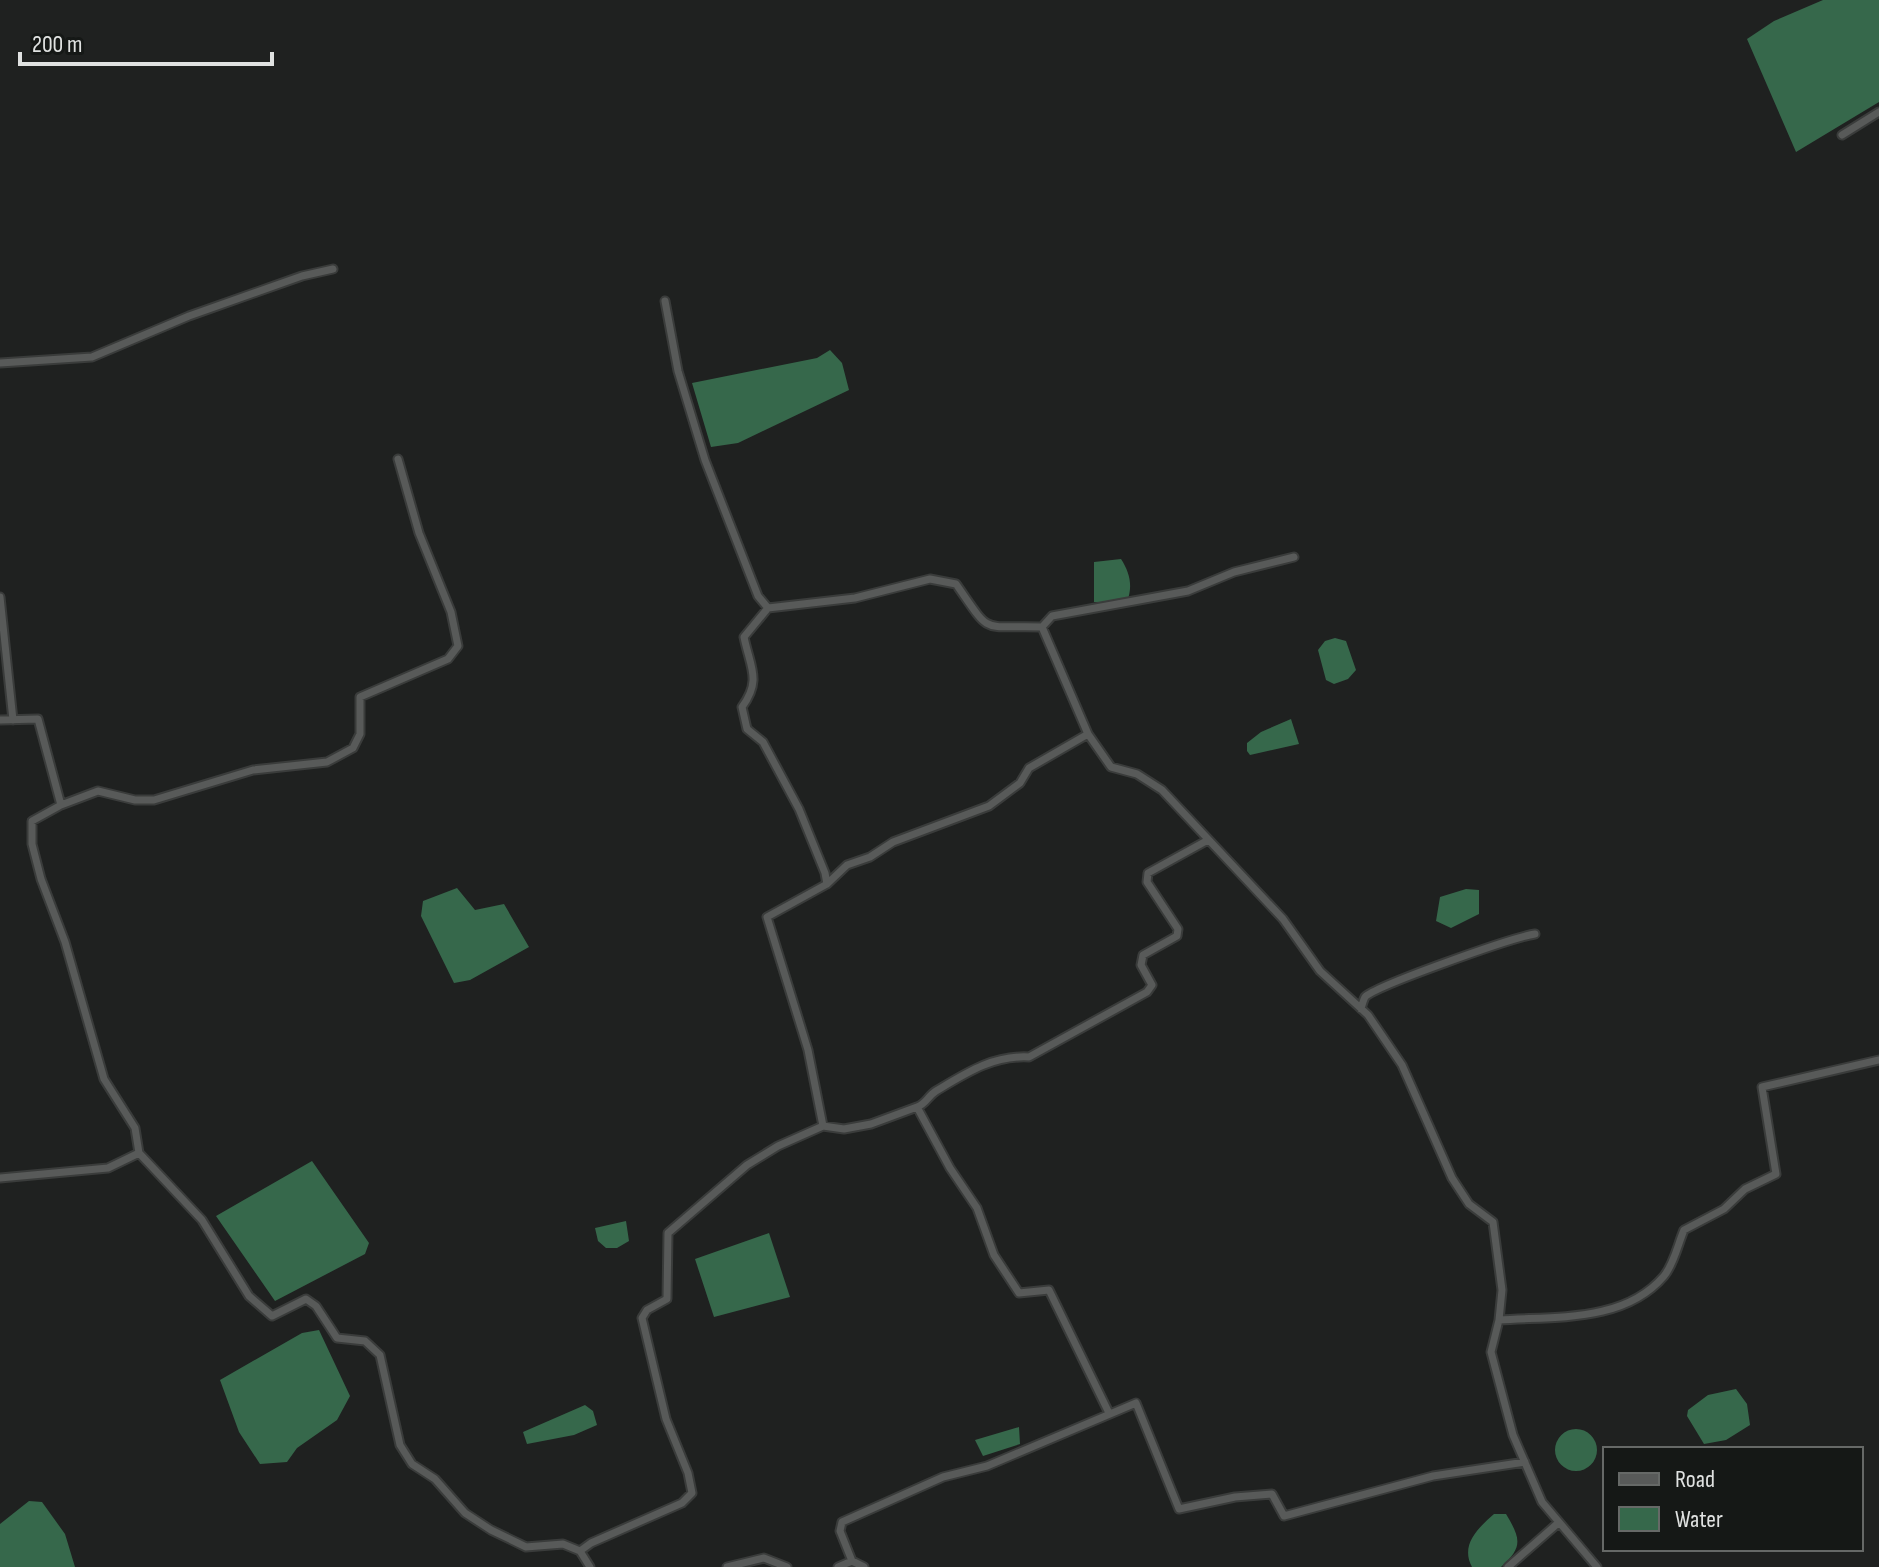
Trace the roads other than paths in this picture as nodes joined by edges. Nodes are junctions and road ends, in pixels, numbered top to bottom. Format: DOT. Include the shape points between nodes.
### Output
graph roads {
  1 [pos="1879,112"];
  2 [pos="1842,135"];
  3 [pos="333,269"];
  4 [pos="665,301"];
  5 [pos="0,363"];
  6 [pos="398,459"];
  7 [pos="1294,557"];
  8 [pos="0,597"];
  9 [pos="768,608"];
  10 [pos="1042,627"];
  11 [pos="0,720"];
  12 [pos="13,720"];
  13 [pos="1088,734"];
  14 [pos="61,805"];
  15 [pos="1208,840"];
  16 [pos="827,884"];
  17 [pos="1535,934"];
  18 [pos="1361,1009"];
  19 [pos="1879,1060"];
  20 [pos="917,1107"];
  21 [pos="823,1126"];
  22 [pos="139,1153"];
  23 [pos="0,1178"];
  24 [pos="1499,1320"];
  25 [pos="1109,1413"];
  26 [pos="1525,1462"];
  27 [pos="1557,1524"];
  28 [pos="580,1551"];
  29 [pos="852,1561"];
  30 [pos="590,1567"];
  31 [pos="727,1567"];
  32 [pos="787,1567"];
  33 [pos="838,1567"];
  34 [pos="864,1567"];
  35 [pos="1508,1567"];
  36 [pos="1597,1567"];
  1 -- 2 [label="street"];
  3 -- 5 [label="street" via="189,316 92,357"];
  4 -- 9 [label="street" via="678,371 705,460 739,552"];
  6 -- 14 [label="street" via="419,533 451,612 458,646 448,659 360,697 360,734 353,748 327,762 253,770 154,800 98,791"];
  7 -- 10 [label="street" via="1234,572 1188,591 1052,616"];
  8 -- 12 [label="street"];
  9 -- 10 [label="street" via="855,598 930,579 956,584 979,621 996,629"];
  9 -- 16 [label="street" via="744,637 755,680 742,707 747,729 763,742 799,809"];
  10 -- 13 [label="street"];
  11 -- 12 [label="street"];
  12 -- 14 [label="street" via="38,719"];
  13 -- 15 [label="street" via="1111,767 1137,774 1162,790"];
  13 -- 16 [label="street" via="1029,768 1020,783 989,806 893,842 847,865"];
  14 -- 22 [label="street" via="32,821 32,844 104,1079 135,1128"];
  15 -- 18 [label="street" via="1283,919 1320,971"];
  15 -- 20 [label="street" via="1148,873 1147,882 1178,929 1177,936 1143,955 1141,965 1152,985 1147,992 1029,1057 982,1063"];
  16 -- 21 [label="street" via="767,917 808,1050"];
  17 -- 18 [label="street" via="1382,988 1366,997"];
  18 -- 24 [label="street" via="1402,1065 1452,1178 1469,1204 1493,1222 1502,1290"];
  19 -- 24 [label="street" via="1762,1087 1776,1174 1684,1230 1666,1274 1644,1295 1604,1312"];
  20 -- 21 [label="street" via="871,1124"];
  20 -- 25 [label="street" via="977,1208 994,1255 1019,1293 1049,1290"];
  21 -- 28 [label="street" via="747,1165 668,1233 667,1299 642,1318 666,1419 692,1493 682,1503"];
  22 -- 23 [label="street" via="108,1168"];
  22 -- 28 [label="street" via="202,1220 249,1296 272,1316 306,1299 337,1338 365,1341 380,1355 400,1445 412,1464 435,1479 465,1513 526,1547 563,1544"];
  24 -- 26 [label="street" via="1491,1352"];
  25 -- 26 [label="street" via="1136,1403 1179,1509 1272,1494 1284,1516 1433,1476"];
  25 -- 29 [label="street" via="842,1522 840,1531"];
  26 -- 27 [label="street"];
  27 -- 35 [label="street"];
  27 -- 36 [label="street"];
  28 -- 30 [label="street"];
  29 -- 33 [label="street"];
  29 -- 34 [label="street"];
  31 -- 32 [label="street" via="764,1558"];
}
